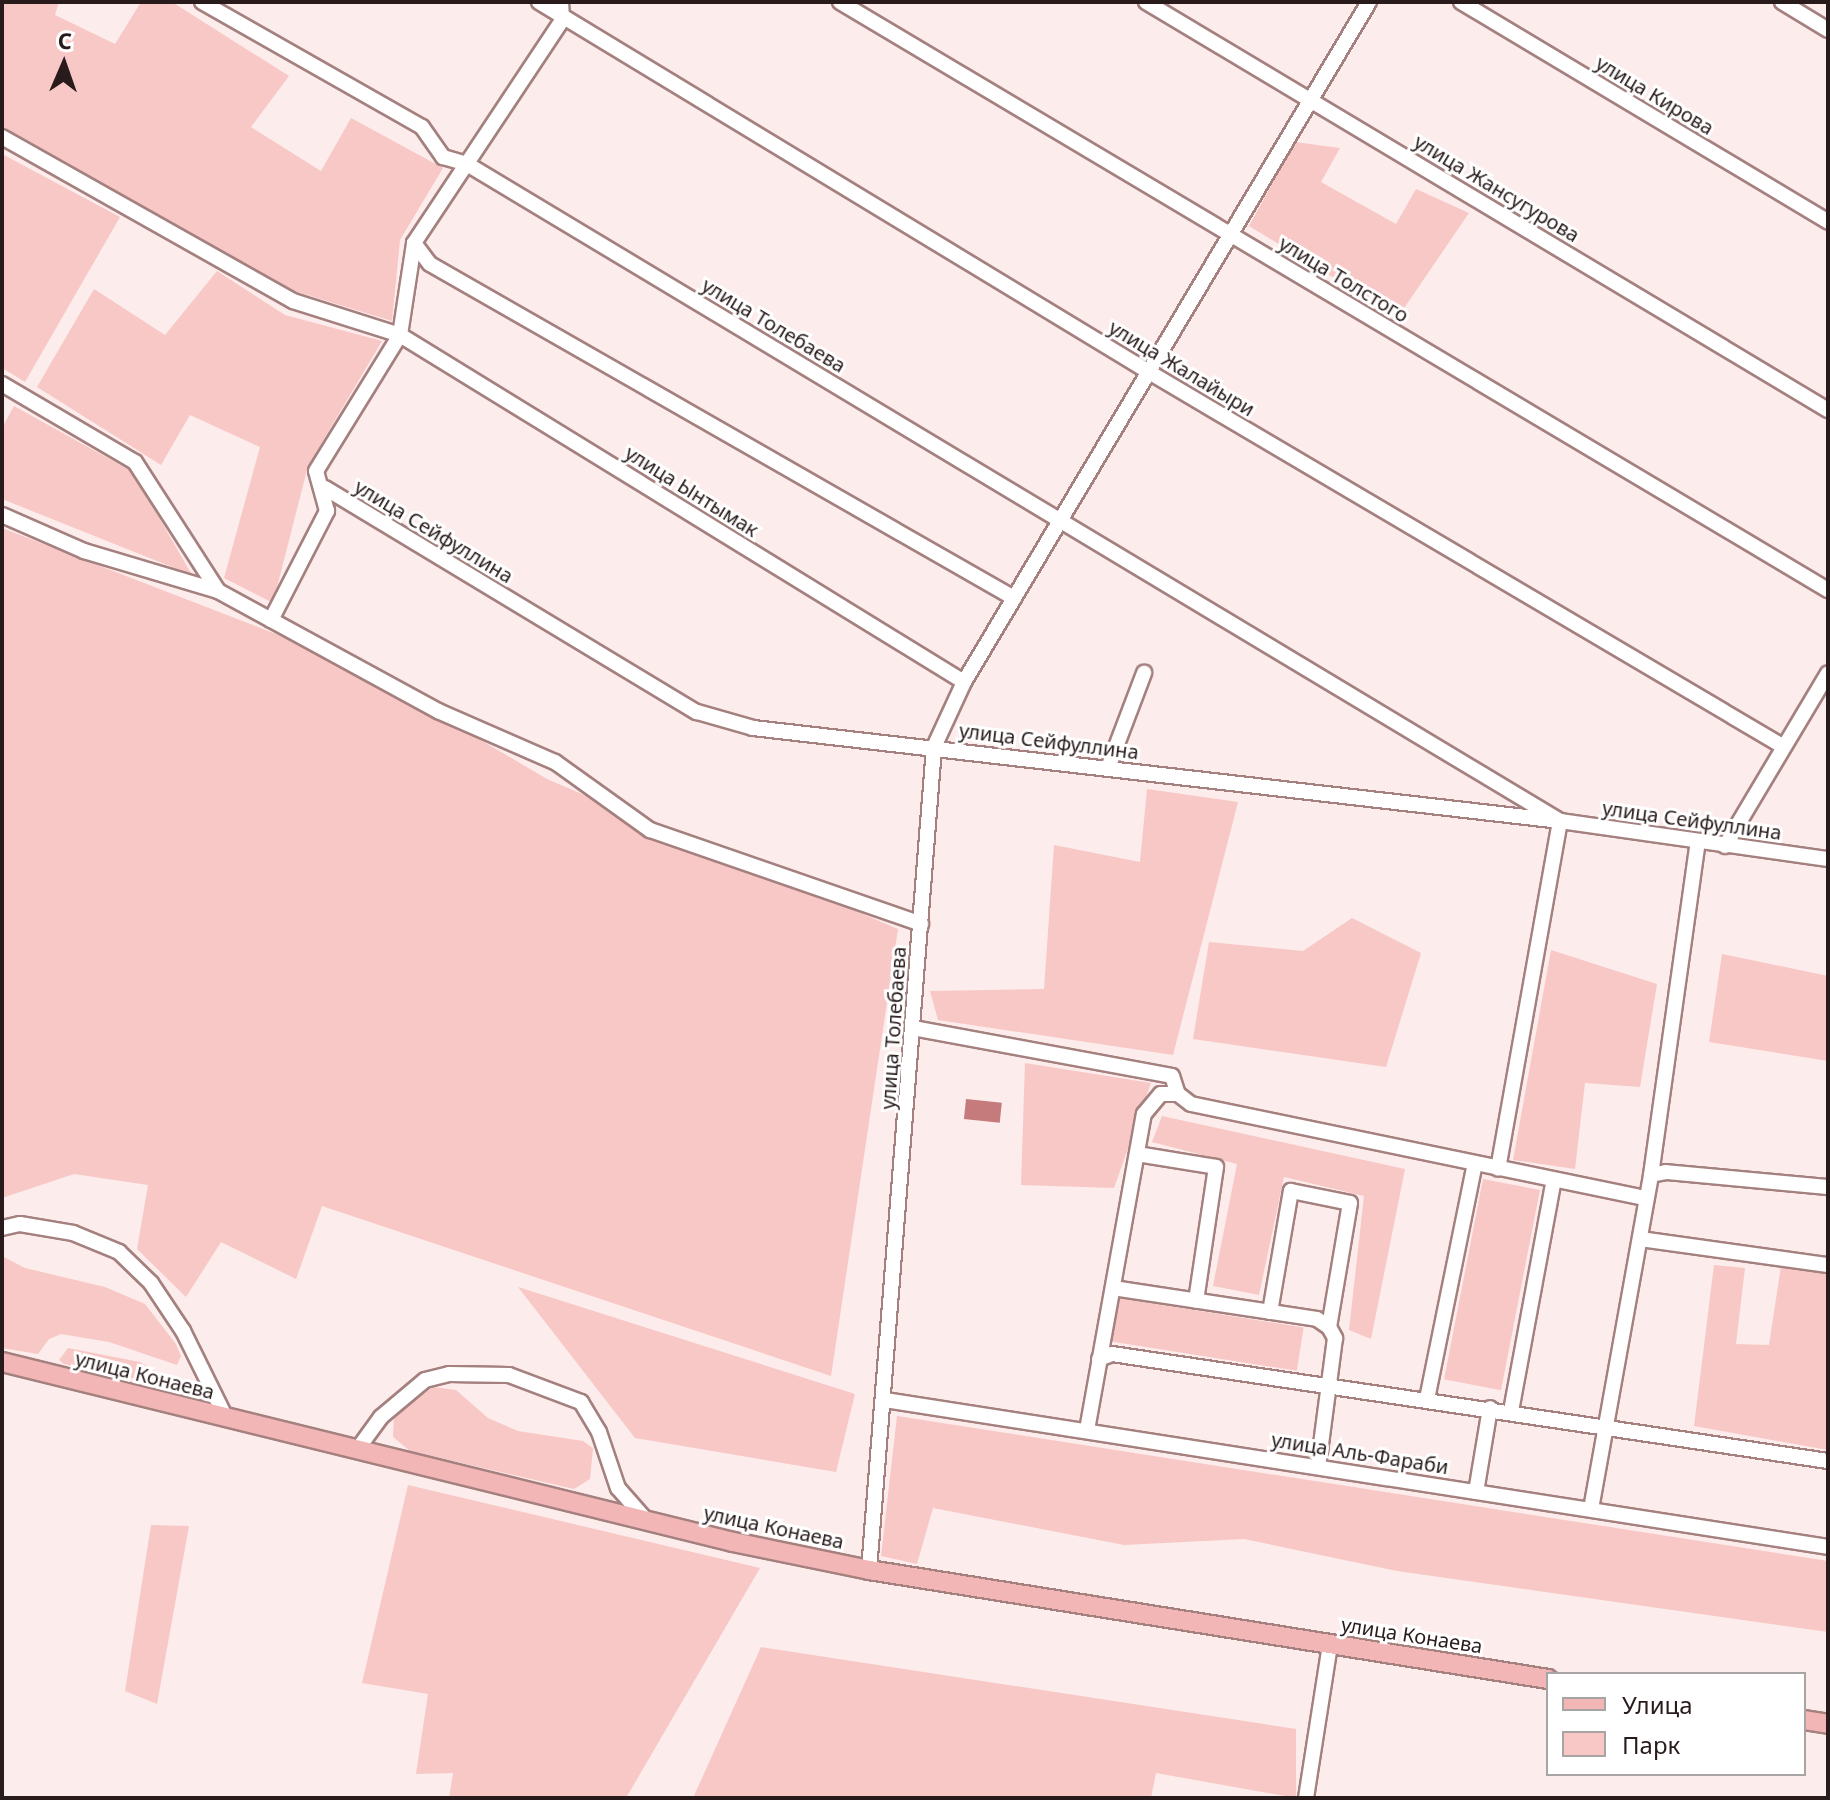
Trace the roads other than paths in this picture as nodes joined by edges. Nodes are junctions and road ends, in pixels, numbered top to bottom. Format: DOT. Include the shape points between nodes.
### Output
graph roads {
  1 [pos="202,2"];
  2 [pos="539,2"];
  3 [pos="561,2"];
  4 [pos="840,2"];
  5 [pos="1146,2"];
  6 [pos="1369,2"];
  7 [pos="1461,2"];
  8 [pos="1782,2"];
  9 [pos="562,20"];
  10 [pos="1828,30"];
  11 [pos="1311,99"];
  12 [pos="2,137"];
  13 [pos="467,164"];
  14 [pos="1828,222"];
  15 [pos="1230,235"];
  16 [pos="414,243"];
  17 [pos="400,335"];
  18 [pos="1149,372"];
  19 [pos="2,384"];
  20 [pos="1828,410"];
  21 [pos="325,488"];
  22 [pos="2,515"];
  23 [pos="1060,520"];
  24 [pos="1828,590"];
  25 [pos="218,591"];
  26 [pos="1014,598"];
  27 [pos="271,620"];
  28 [pos="1144,673"];
  29 [pos="1828,673"];
  30 [pos="964,682"];
  31 [pos="934,747"];
  32 [pos="1784,747"];
  33 [pos="1108,768"];
  34 [pos="1560,821"];
  35 [pos="1698,842"];
  36 [pos="1725,846"];
  37 [pos="1828,859"];
  38 [pos="921,924"];
  39 [pos="913,1028"];
  40 [pos="1178,1094"];
  41 [pos="1137,1154"];
  42 [pos="1475,1164"];
  43 [pos="1498,1169"];
  44 [pos="1651,1175"];
  45 [pos="1554,1180"];
  46 [pos="1828,1187"];
  47 [pos="1646,1198"];
  48 [pos="2,1228"];
  49 [pos="1640,1239"];
  50 [pos="1828,1265"];
  51 [pos="1113,1288"];
  52 [pos="1196,1301"];
  53 [pos="1270,1312"];
  54 [pos="1329,1327"];
  55 [pos="1099,1359"];
  56 [pos="2,1362"];
  57 [pos="1330,1386"];
  58 [pos="1427,1399"];
  59 [pos="885,1400"];
  60 [pos="1490,1408"];
  61 [pos="1511,1411"];
  62 [pos="226,1418"];
  63 [pos="1606,1425"];
  64 [pos="1087,1430"];
  65 [pos="357,1450"];
  66 [pos="1828,1461"];
  67 [pos="1318,1467"];
  68 [pos="1476,1492"];
  69 [pos="1591,1509"];
  70 [pos="647,1521"];
  71 [pos="1828,1547"];
  72 [pos="869,1570"];
  73 [pos="1330,1644"];
  74 [pos="1546,1679"];
  75 [pos="1806,1720"];
  76 [pos="1828,1724"];
  77 [pos="1306,1798"];
  1 -- 13 [label="street, улица Толебаева" via="422,127 443,157"];
  2 -- 9 [label="street, улица Жалайыри"];
  3 -- 9 [label="street"];
  4 -- 15 [label="street, улица Толстого"];
  5 -- 11 [label="street, улица Жансугурова"];
  6 -- 11 [label="street, улица Толебаева"];
  7 -- 14 [label="street, улица Кирова"];
  8 -- 10 [label="street"];
  9 -- 13 [label="street"];
  9 -- 18 [label="street, улица Жалайыри"];
  11 -- 15 [label="street, улица Толебаева"];
  11 -- 20 [label="street, улица Жансугурова"];
  12 -- 17 [label="street, улица Ынтымак" via="293,301"];
  13 -- 16 [label="street"];
  13 -- 23 [label="street, улица Толебаева"];
  15 -- 18 [label="street, улица Толебаева"];
  15 -- 24 [label="street, улица Толстого"];
  16 -- 17 [label="street"];
  16 -- 26 [label="street" via="430,264"];
  17 -- 21 [label="street" via="316,471"];
  17 -- 30 [label="street, улица Ынтымак"];
  18 -- 23 [label="street, улица Толебаева"];
  18 -- 32 [label="street, улица Жалайыри"];
  19 -- 25 [label="street" via="135,462"];
  21 -- 27 [label="street" via="327,511"];
  21 -- 31 [label="street, улица Сейфуллина" via="697,712 753,728"];
  22 -- 25 [label="street" via="84,551"];
  23 -- 26 [label="street, улица Толебаева"];
  23 -- 34 [label="street, улица Толебаева"];
  25 -- 27 [label="street"];
  26 -- 30 [label="street, улица Толебаева"];
  27 -- 38 [label="street" via="438,711 555,762 650,830"];
  28 -- 33 [label="street"];
  29 -- 32 [label="street"];
  30 -- 31 [label="street, улица Толебаева"];
  31 -- 33 [label="street, улица Сейфуллина"];
  31 -- 38 [label="street, улица Толебаева"];
  32 -- 36 [label="street"];
  33 -- 34 [label="street, улица Сейфуллина"];
  34 -- 35 [label="street, улица Сейфуллина"];
  34 -- 43 [label="street"];
  35 -- 36 [label="street, улица Сейфуллина"];
  35 -- 44 [label="street"];
  36 -- 37 [label="street, улица Сейфуллина"];
  38 -- 39 [label="street, улица Толебаева"];
  39 -- 40 [label="street" via="1172,1076"];
  39 -- 59 [label="street, улица Толебаева"];
  40 -- 41 [label="street" via="1151,1101"];
  40 -- 42 [label="street" via="1191,1104"];
  41 -- 51 [label="street"];
  41 -- 52 [label="street" via="1216,1167"];
  42 -- 43 [label="street"];
  42 -- 58 [label="street"];
  43 -- 45 [label="street"];
  44 -- 46 [label="street" via="1666,1172"];
  44 -- 47 [label="street"];
  45 -- 47 [label="street"];
  45 -- 61 [label="street"];
  47 -- 49 [label="street"];
  48 -- 62 [label="street" via="20,1224 73,1233 119,1252 151,1283 183,1331"];
  49 -- 50 [label="street"];
  49 -- 63 [label="street"];
  51 -- 52 [label="street"];
  51 -- 55 [label="street"];
  52 -- 53 [label="street"];
  53 -- 54 [label="street" via="1317,1319"];
  53 -- 54 [label="street" via="1291,1191 1350,1203"];
  54 -- 57 [label="street" via="1335,1338"];
  55 -- 57 [label="street" via="1112,1354"];
  55 -- 64 [label="street"];
  56 -- 62 [label="main road, улица Конаева"];
  57 -- 58 [label="street"];
  57 -- 67 [label="street"];
  58 -- 60 [label="street"];
  59 -- 64 [label="street, улица Аль-Фараби"];
  59 -- 72 [label="street, улица Толебаева"];
  60 -- 61 [label="street"];
  60 -- 68 [label="street"];
  61 -- 63 [label="street"];
  62 -- 65 [label="main road, улица Конаева"];
  63 -- 66 [label="street"];
  63 -- 69 [label="street"];
  64 -- 67 [label="street, улица Аль-Фараби"];
  65 -- 70 [label="main road, улица Конаева"];
  65 -- 70 [label="street" via="381,1417 425,1380 477,1372 509,1375 581,1402 599,1432 618,1488"];
  67 -- 68 [label="street, улица Аль-Фараби"];
  68 -- 69 [label="street, улица Аль-Фараби"];
  69 -- 71 [label="street, улица Аль-Фараби"];
  70 -- 72 [label="main road, улица Конаева"];
  72 -- 73 [label="main road, улица Конаева"];
  73 -- 74 [label="main road, улица Конаева"];
  73 -- 77 [label="street"];
  75 -- 76 [label="main road"];
}
